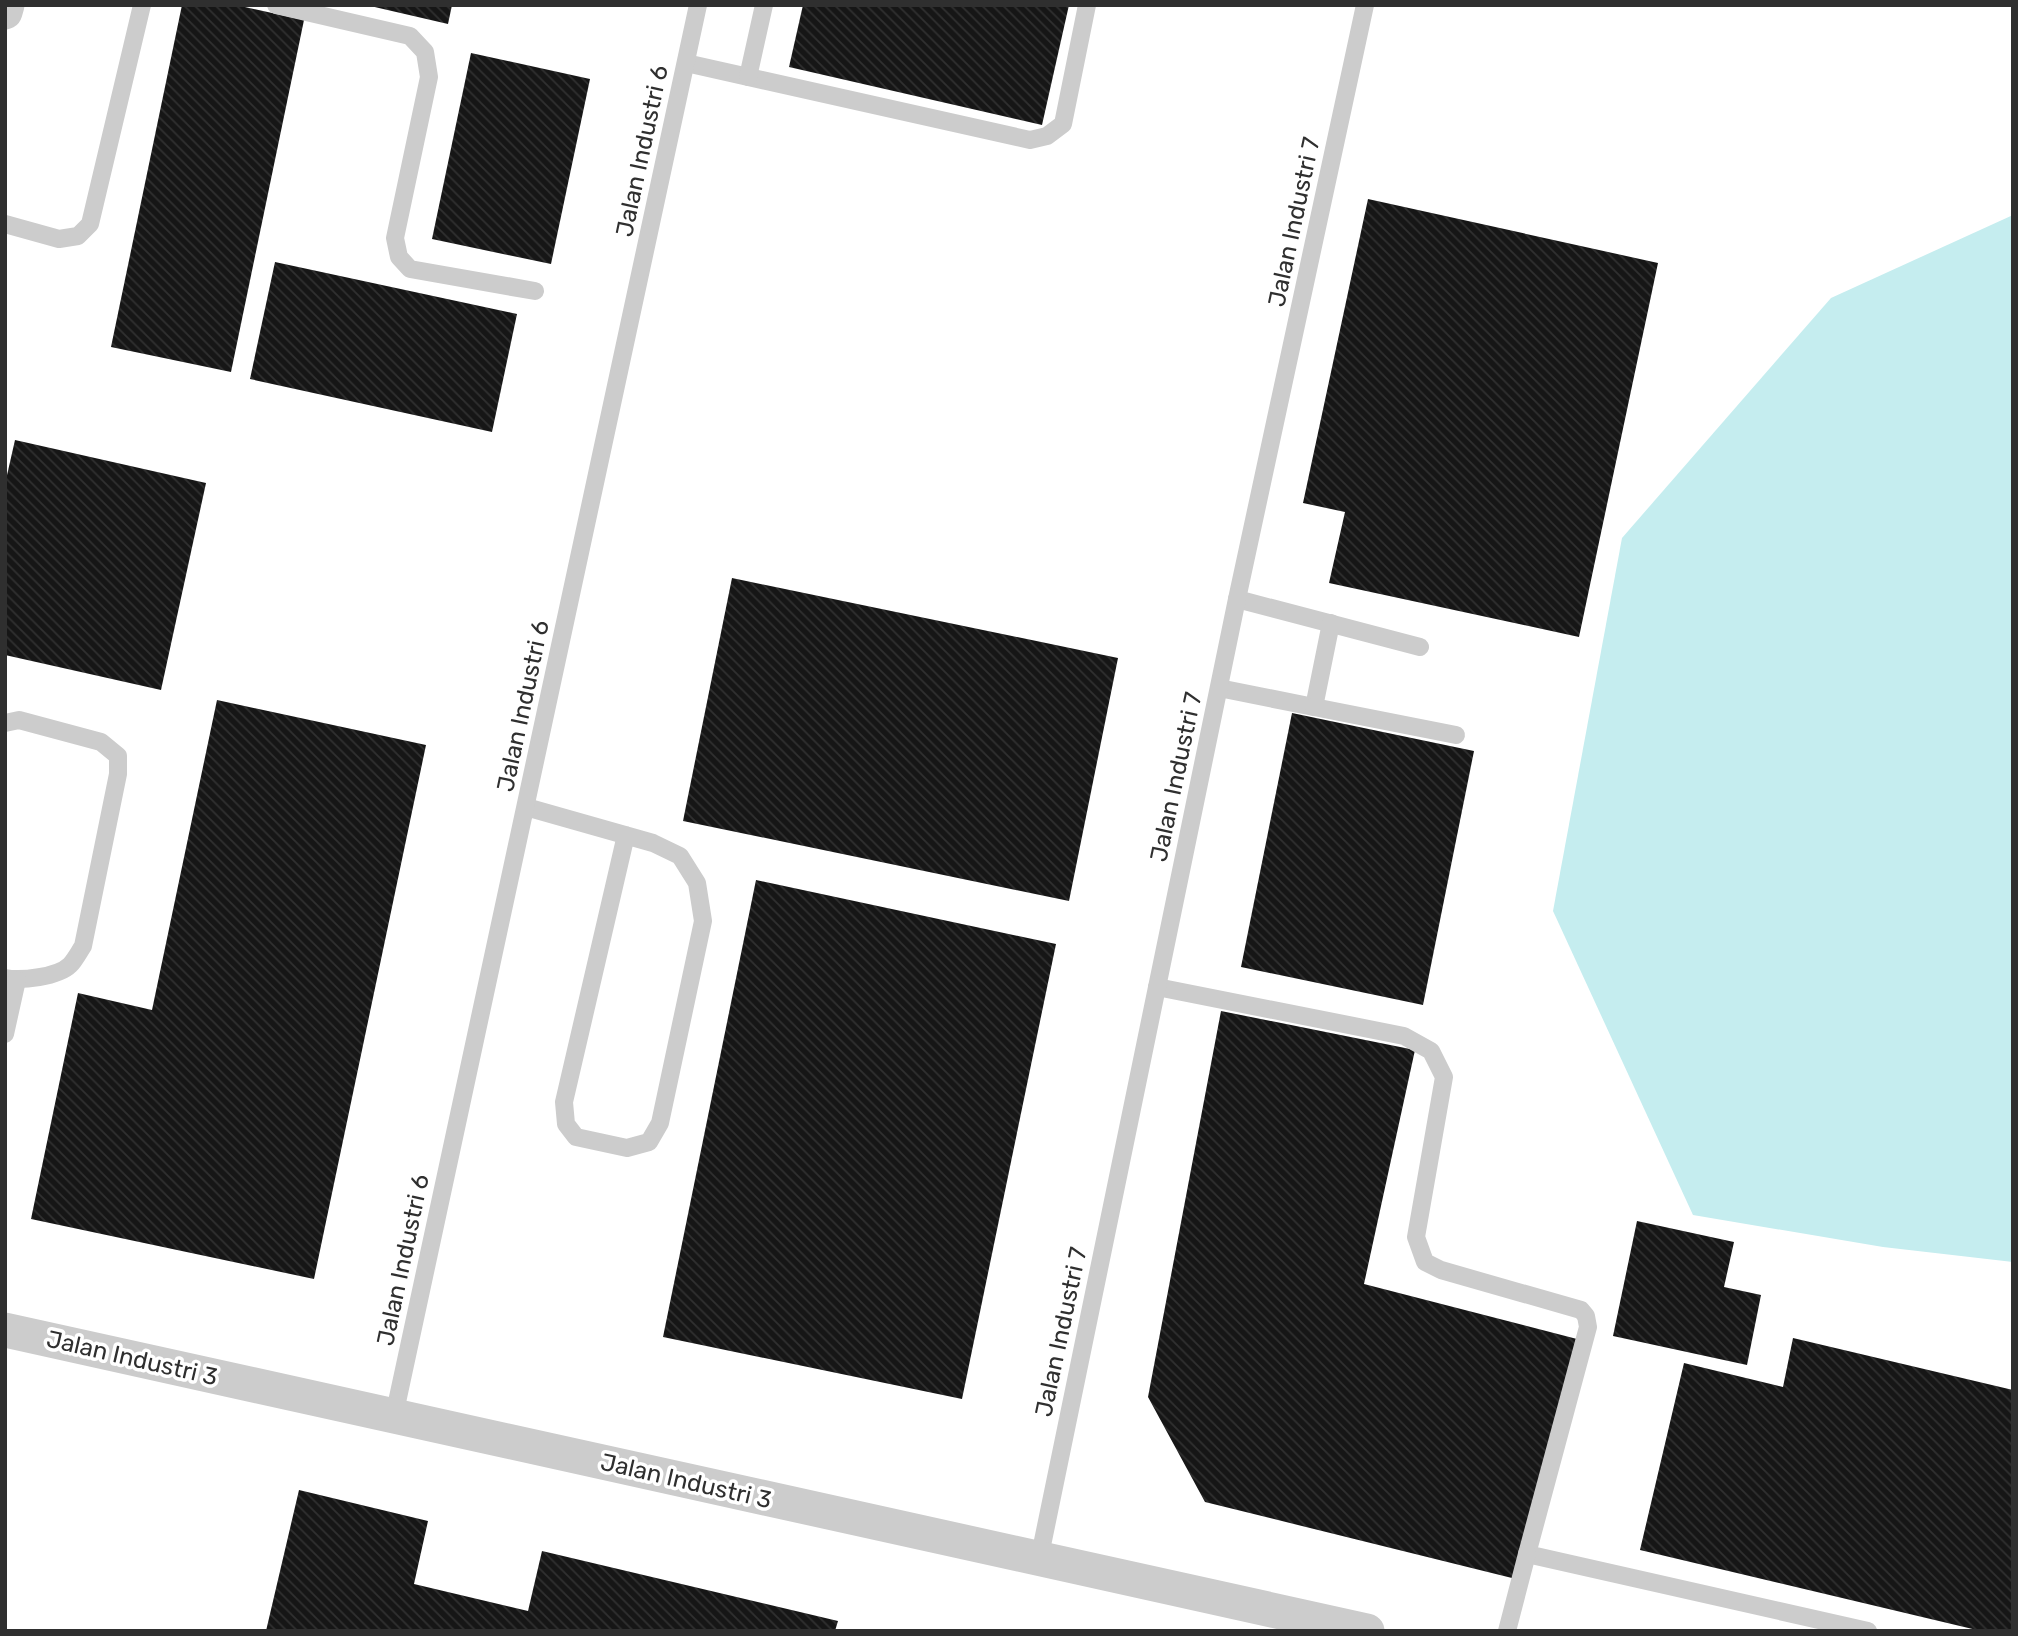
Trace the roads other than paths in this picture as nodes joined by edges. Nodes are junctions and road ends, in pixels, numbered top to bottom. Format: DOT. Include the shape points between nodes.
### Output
graph roads {
  1 [pos="7,5"];
  2 [pos="142,5"];
  3 [pos="276,5"];
  4 [pos="698,5"];
  5 [pos="764,5"];
  6 [pos="1087,5"];
  7 [pos="1365,5"];
  8 [pos="5,12"];
  9 [pos="686,63"];
  10 [pos="748,77"];
  11 [pos="5,224"];
  12 [pos="536,291"];
  13 [pos="1237,599"];
  14 [pos="1331,623"];
  15 [pos="1420,647"];
  16 [pos="1219,688"];
  17 [pos="1314,707"];
  18 [pos="5,723"];
  19 [pos="1456,735"];
  20 [pos="526,807"];
  21 [pos="626,835"];
  22 [pos="11,979"];
  23 [pos="1157,987"];
  24 [pos="5,1034"];
  25 [pos="5,1330"];
  26 [pos="394,1416"];
  27 [pos="1527,1553"];
  28 [pos="1039,1560"];
  29 [pos="1367,1631"];
  30 [pos="1507,1631"];
  31 [pos="1868,1631"];
  1 -- 8 [label="street"];
  2 -- 11 [label="lane" via="90,224 78,236 59,239"];
  3 -- 12 [label="lane" via="410,36 425,52 429,77 395,238 399,257 410,269"];
  4 -- 9 [label="lane, Jalan Industri 6"];
  5 -- 10 [label="lane"];
  6 -- 10 [label="lane" via="1063,124 1047,136 1030,140"];
  7 -- 13 [label="lane, Jalan Industri 7"];
  9 -- 10 [label="lane"];
  9 -- 20 [label="lane, Jalan Industri 6"];
  13 -- 14 [label="lane"];
  13 -- 16 [label="lane, Jalan Industri 7"];
  14 -- 15 [label="lane"];
  14 -- 17 [label="lane"];
  16 -- 17 [label="lane"];
  16 -- 23 [label="lane, Jalan Industri 7"];
  17 -- 19 [label="lane"];
  18 -- 22 [label="lane" via="19,720 101,742 118,756 83,946 69,967"];
  20 -- 21 [label="lane"];
  20 -- 26 [label="lane, Jalan Industri 6"];
  21 -- 21 [label="lane" via="680,856 697,883 702,921 660,1123 649,1142 627,1148 576,1137 566,1124 564,1102"];
  22 -- 24 [label="lane"];
  23 -- 27 [label="lane" via="1404,1036 1432,1051 1444,1077 1416,1237 1425,1262 1581,1310 1586,1316 1588,1327"];
  23 -- 28 [label="lane, Jalan Industri 7"];
  25 -- 26 [label="street, Jalan Industri 3"];
  26 -- 28 [label="street, Jalan Industri 3"];
  27 -- 30 [label="lane"];
  27 -- 31 [label="lane"];
  28 -- 29 [label="street, Jalan Industri 3"];
}
